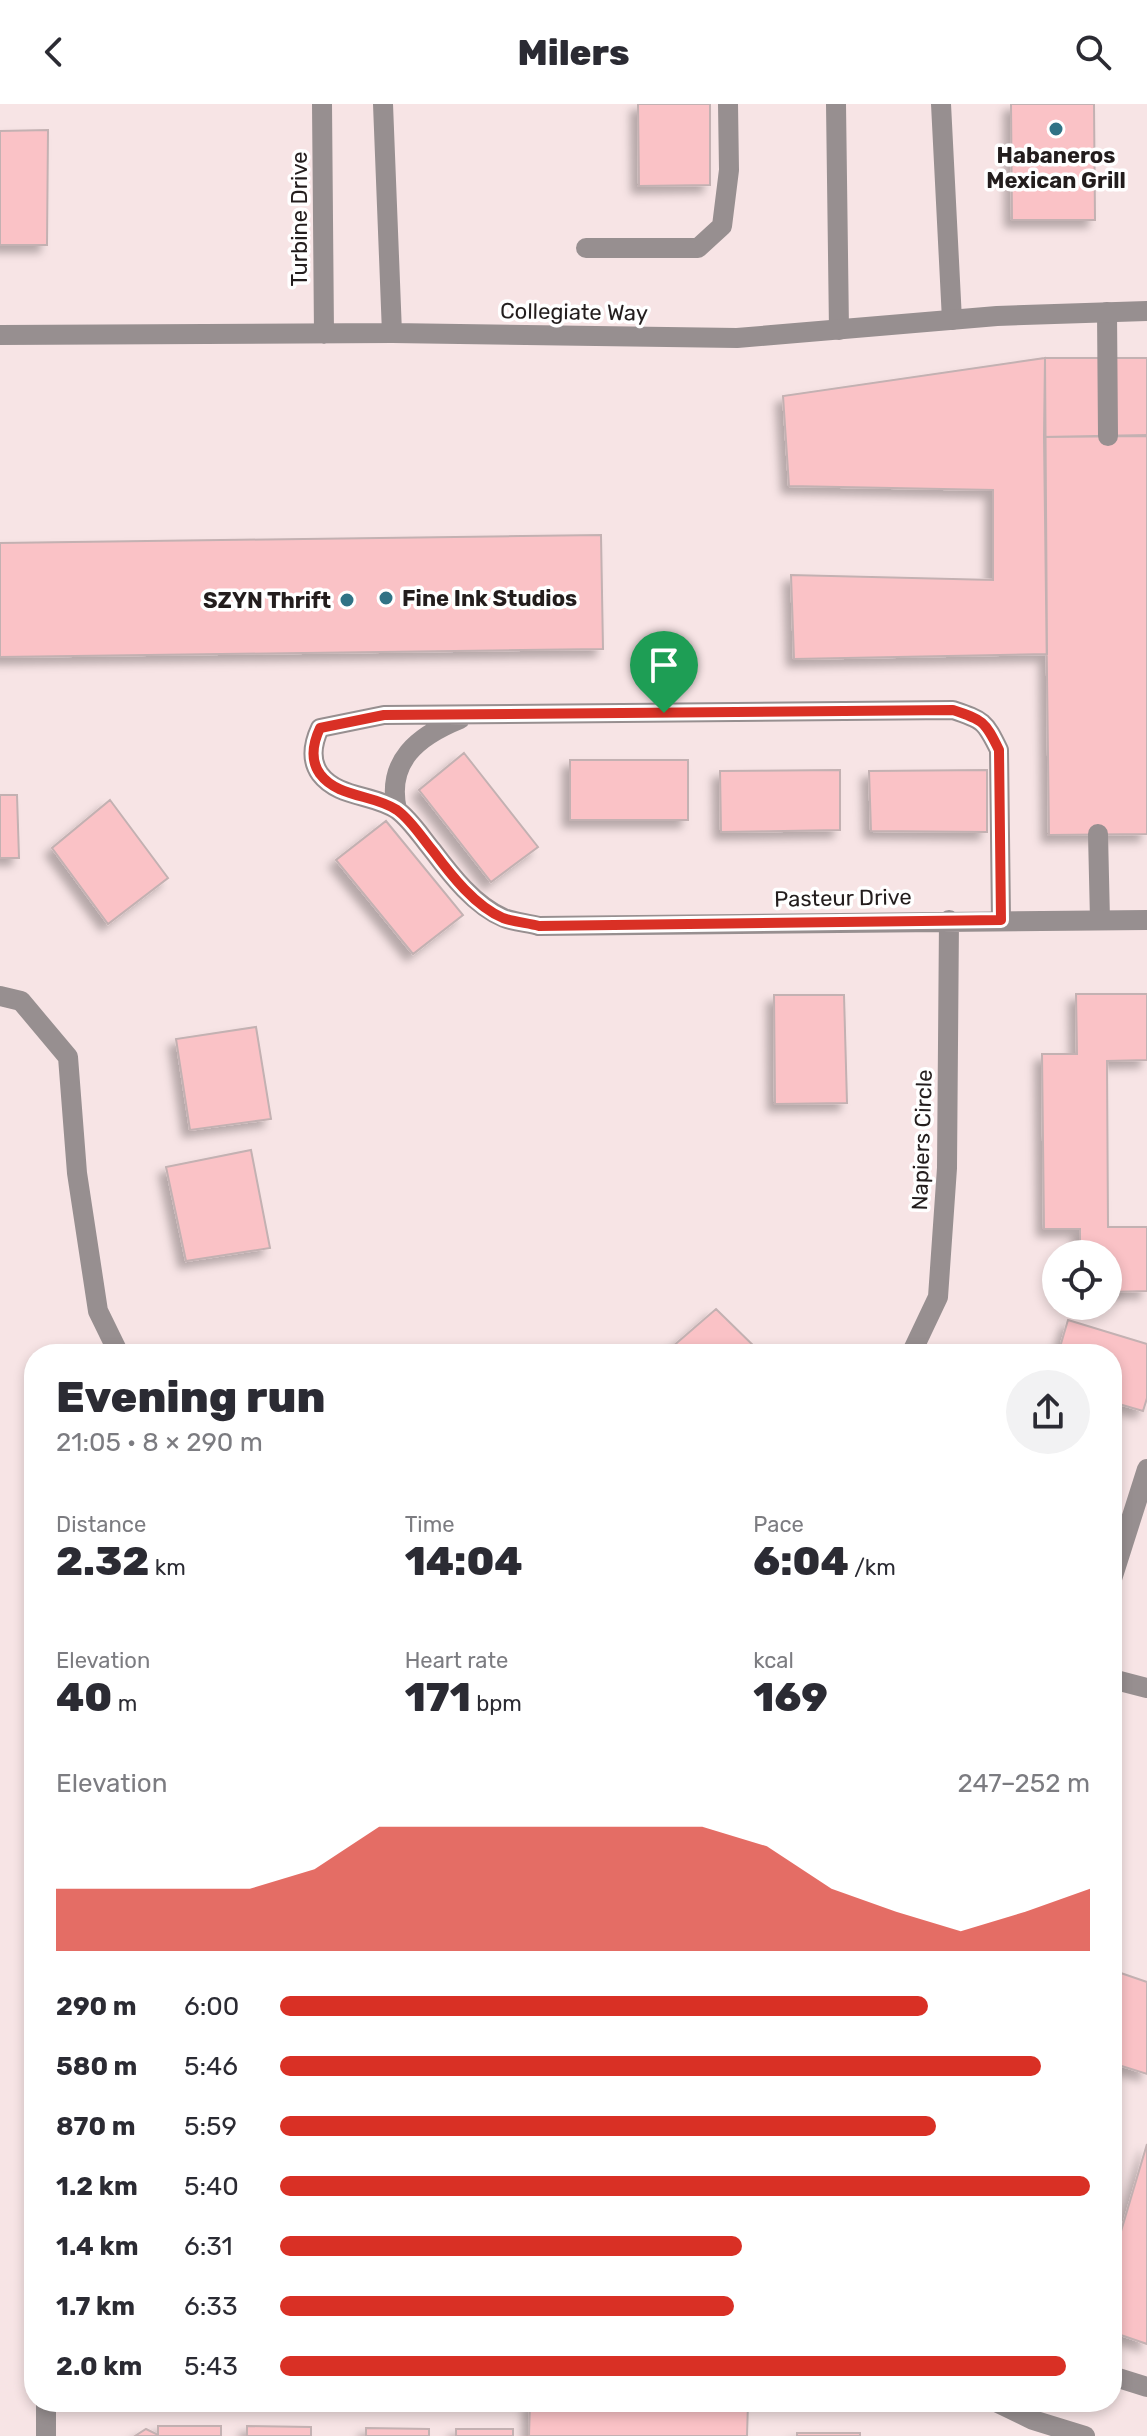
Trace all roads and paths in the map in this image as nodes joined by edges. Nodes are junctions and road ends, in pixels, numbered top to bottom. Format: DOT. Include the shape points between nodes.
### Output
graph roads {
  1 [pos="322,104"];
  2 [pos="383,104"];
  3 [pos="728,104"];
  4 [pos="836,104"];
  5 [pos="941,104"];
  6 [pos="586,248"];
  7 [pos="1147,311"];
  8 [pos="1107,312"];
  9 [pos="952,320"];
  10 [pos="839,330"];
  11 [pos="392,333"];
  12 [pos="324,334"];
  13 [pos="0,335"];
  14 [pos="1108,436"];
  15 [pos="472,714"];
  16 [pos="397,810"];
  17 [pos="1098,834"];
  18 [pos="949,920"];
  19 [pos="1001,920"];
  20 [pos="1100,920"];
  21 [pos="1147,920"];
  22 [pos="0,996"];
  23 [pos="114,1344"];
  24 [pos="916,1344"];
  25 [pos="1147,1469"];
  26 [pos="1122,1548"];
  27 [pos="1122,1682"];
  28 [pos="1147,1688"];
  29 [pos="1122,2379"];
  30 [pos="1147,2387"];
  31 [pos="46,2412"];
  32 [pos="1017,2412"];
  33 [pos="46,2436"];
  34 [pos="1085,2436"];
  1 -- 12 [label="street, Turbine Drive"];
  2 -- 11 [label="street"];
  3 -- 6 [label="street" via="729,170 722,226 698,248"];
  4 -- 10 [label="street"];
  5 -- 9 [label="street"];
  7 -- 8 [label="street, Collegiate Way"];
  8 -- 9 [label="street, Collegiate Way"];
  8 -- 14 [label="street"];
  9 -- 10 [label="street, Collegiate Way"];
  10 -- 11 [label="street, Collegiate Way" via="737,338"];
  11 -- 12 [label="street, Collegiate Way"];
  12 -- 13 [label="street, Collegiate Way"];
  15 -- 16 [label="street" via="433,730 413,747 395,777"];
  15 -- 16 [label="street" via="384,715 320,728 313,742 321,775 340,790"];
  15 -- 19 [label="street" via="953,710 980,719 999,750"];
  16 -- 18 [label="street, Pasteur Drive" via="484,906 504,918 539,926"];
  17 -- 20 [label="street"];
  18 -- 19 [label="street, Pasteur Drive"];
  18 -- 24 [label="street, Napiers Circle" via="947,1168 938,1297"];
  19 -- 20 [label="street, Pasteur Drive"];
  20 -- 21 [label="street, Pasteur Drive"];
  22 -- 23 [label="street" via="21,1001 68,1057 77,1173 98,1311"];
  25 -- 26 [label="street"];
  27 -- 28 [label="street"];
  29 -- 30 [label="street"];
  31 -- 33 [label="street"];
  32 -- 34 [label="street"];
}
